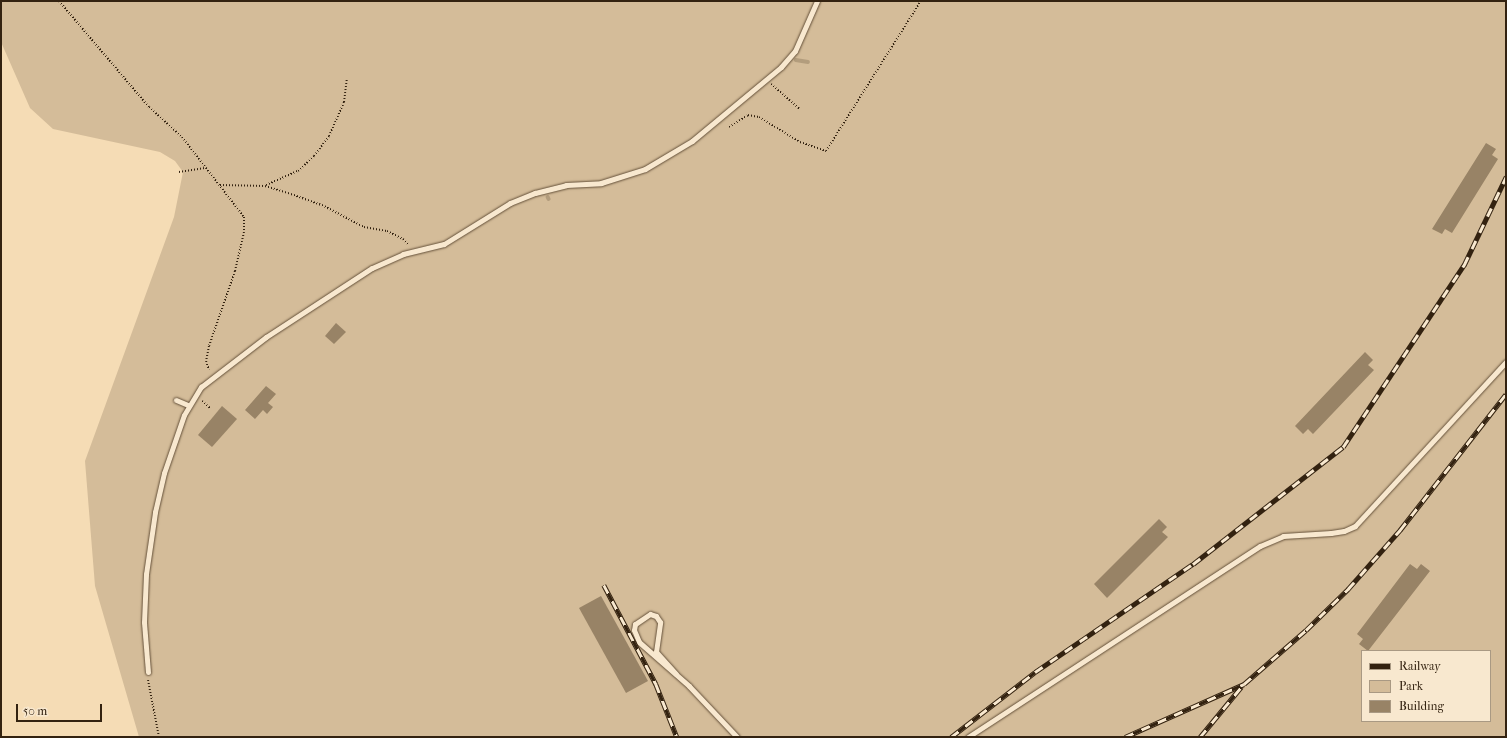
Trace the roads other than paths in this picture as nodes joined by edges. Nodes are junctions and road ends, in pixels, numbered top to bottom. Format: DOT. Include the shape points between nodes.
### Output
graph roads {
  1 [pos="817,1"];
  2 [pos="1506,362"];
  3 [pos="176,400"];
  4 [pos="188,405"];
  5 [pos="148,672"];
  6 [pos="676,674"];
  7 [pos="737,737"];
  8 [pos="968,737"];
  1 -- 4 [label="lane" via="795,51 766,79 692,141 645,169 600,183 566,185 535,193 510,203 444,244 414,251 372,268 331,292 212,377"];
  2 -- 8 [label="lane" via="1355,526 1331,533 1283,536 1260,546"];
  3 -- 4 [label="lane"];
  4 -- 5 [label="lane" via="164,473 150,540 144,622"];
  6 -- 6 [label="lane" via="639,642 634,630 635,624 650,614 656,616 660,622 656,652"];
  6 -- 7 [label="lane"];
}
